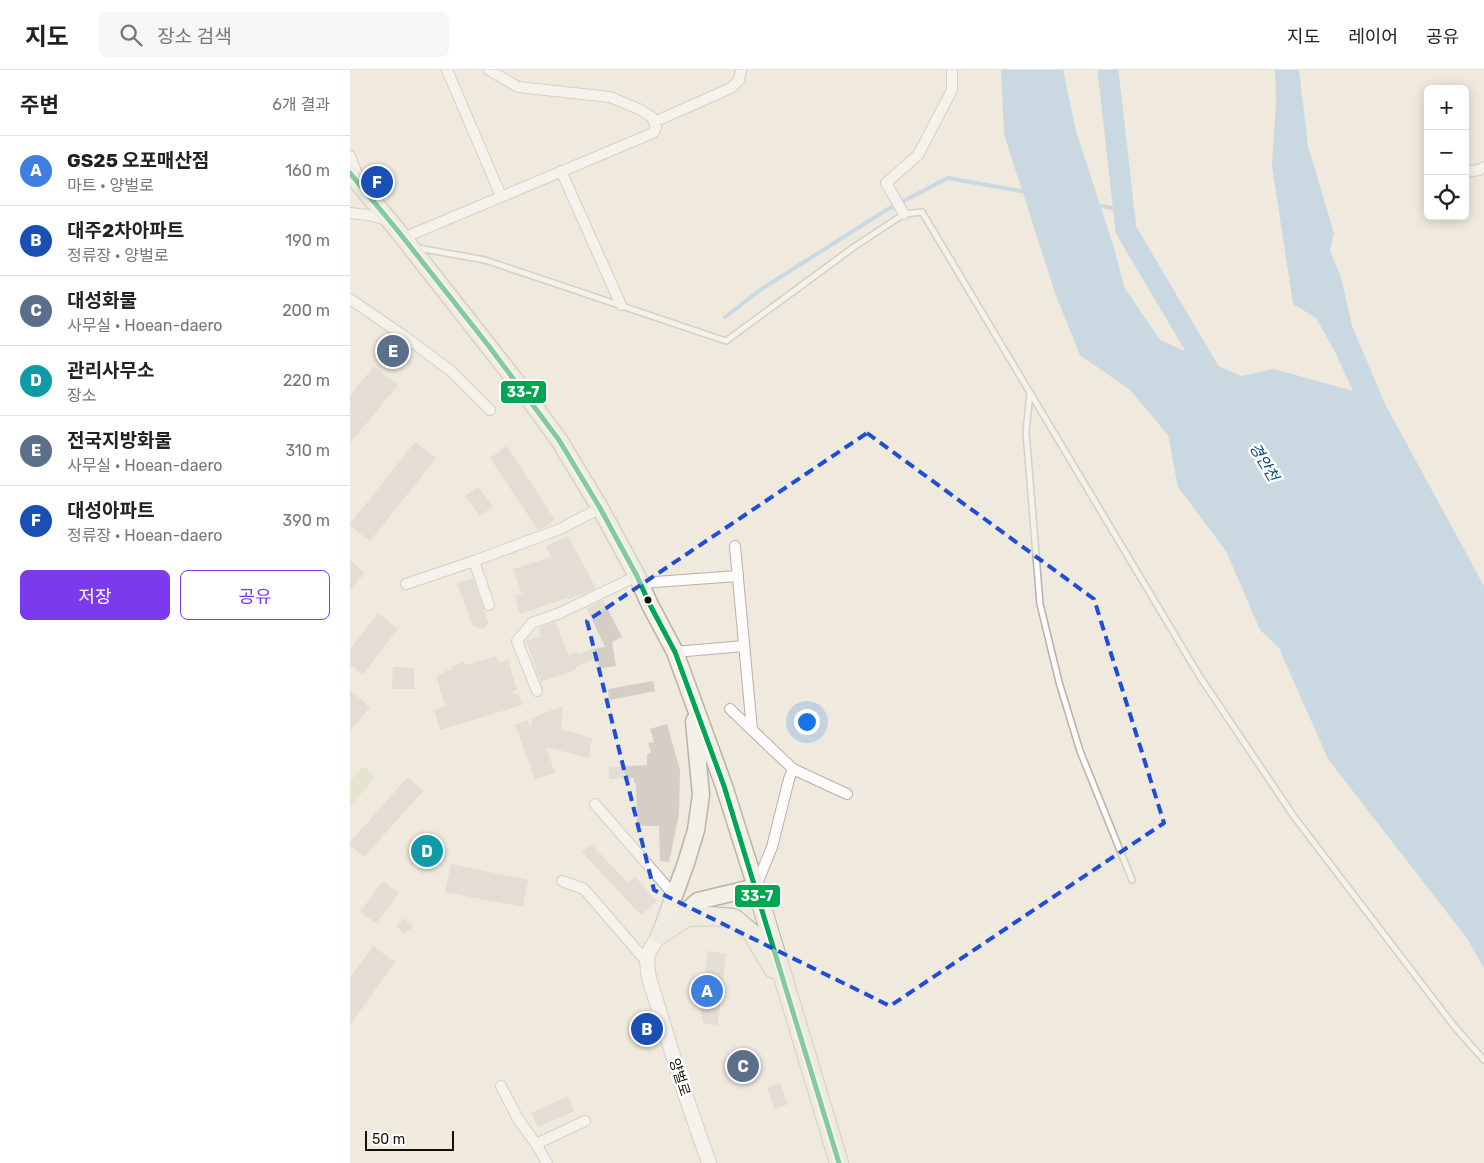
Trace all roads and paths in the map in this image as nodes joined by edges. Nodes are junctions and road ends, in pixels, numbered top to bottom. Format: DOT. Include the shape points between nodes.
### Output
graph roads {
  1 [pos="447,70"];
  2 [pos="489,70"];
  3 [pos="741,70"];
  4 [pos="952,70"];
  5 [pos="654,122"];
  6 [pos="350,156"];
  7 [pos="1484,168"];
  8 [pos="1469,171"];
  9 [pos="561,172"];
  10 [pos="355,179"];
  11 [pos="501,196"];
  12 [pos="903,212"];
  13 [pos="350,213"];
  14 [pos="388,220"];
  15 [pos="406,242"];
  16 [pos="350,299"];
  17 [pos="621,306"];
  18 [pos="1030,393"];
  19 [pos="490,410"];
  20 [pos="600,508"];
  21 [pos="735,546"];
  22 [pos="474,561"];
  23 [pos="738,576"];
  24 [pos="639,580"];
  25 [pos="406,584"];
  26 [pos="488,605"];
  27 [pos="744,646"];
  28 [pos="675,652"];
  29 [pos="537,691"];
  30 [pos="692,699"];
  31 [pos="730,709"];
  32 [pos="752,730"];
  33 [pos="794,769"];
  34 [pos="847,794"];
  35 [pos="595,804"];
  36 [pos="1132,880"];
  37 [pos="562,881"];
  38 [pos="756,887"];
  39 [pos="674,895"];
  40 [pos="660,934"];
  41 [pos="646,961"];
  42 [pos="787,993"];
  43 [pos="1484,1060"];
  44 [pos="501,1086"];
  45 [pos="585,1121"];
  46 [pos="536,1144"];
  47 [pos="547,1163"];
  48 [pos="709,1163"];
  49 [pos="840,1163"];
  1 -- 11 [label="street"];
  2 -- 5 [label="street" via="518,87 610,97 639,109"];
  3 -- 5 [label="street" via="739,80 731,88"];
  4 -- 12 [label="street" via="952,90 918,156 886,184"];
  5 -- 9 [label="street" via="653,133"];
  6 -- 10 [label="street"];
  7 -- 8 [label="street"];
  9 -- 11 [label="street"];
  9 -- 17 [label="street"];
  10 -- 14 [label="main road"];
  11 -- 15 [label="street"];
  12 -- 17 [label="lane" via="726,341"];
  12 -- 18 [label="lane" via="922,212"];
  13 -- 14 [label="street"];
  14 -- 15 [label="main road"];
  15 -- 17 [label="lane" via="485,260"];
  15 -- 20 [label="main road" via="548,425"];
  16 -- 19 [label="street" via="450,371"];
  18 -- 36 [label="lane" via="1026,432 1040,604 1080,751"];
  18 -- 43 [label="lane" via="1200,677 1295,818 1454,1026"];
  20 -- 22 [label="street" via="560,530"];
  20 -- 24 [label="main road"];
  21 -- 23 [label="street"];
  22 -- 25 [label="street"];
  22 -- 26 [label="street"];
  23 -- 24 [label="street"];
  23 -- 27 [label="street"];
  24 -- 28 [label="main road"];
  24 -- 29 [label="street" via="532,622 517,641"];
  27 -- 28 [label="street"];
  27 -- 32 [label="street"];
  28 -- 30 [label="main road"];
  30 -- 38 [label="main road"];
  30 -- 39 [label="main road" via="701,795 696,830"];
  31 -- 32 [label="street"];
  32 -- 33 [label="street"];
  33 -- 34 [label="street"];
  33 -- 38 [label="street" via="772,847"];
  35 -- 39 [label="street"];
  37 -- 41 [label="street" via="584,889"];
  38 -- 40 [label="main road" via="698,901"];
  38 -- 42 [label="highway"];
  39 -- 40 [label="main road"];
  40 -- 41 [label="street"];
  40 -- 42 [label="highway" via="687,916 734,918 752,933"];
  41 -- 48 [label="street, 양벌로"];
  42 -- 49 [label="highway"];
  44 -- 46 [label="street"];
  45 -- 46 [label="street"];
  46 -- 47 [label="street"];
}
